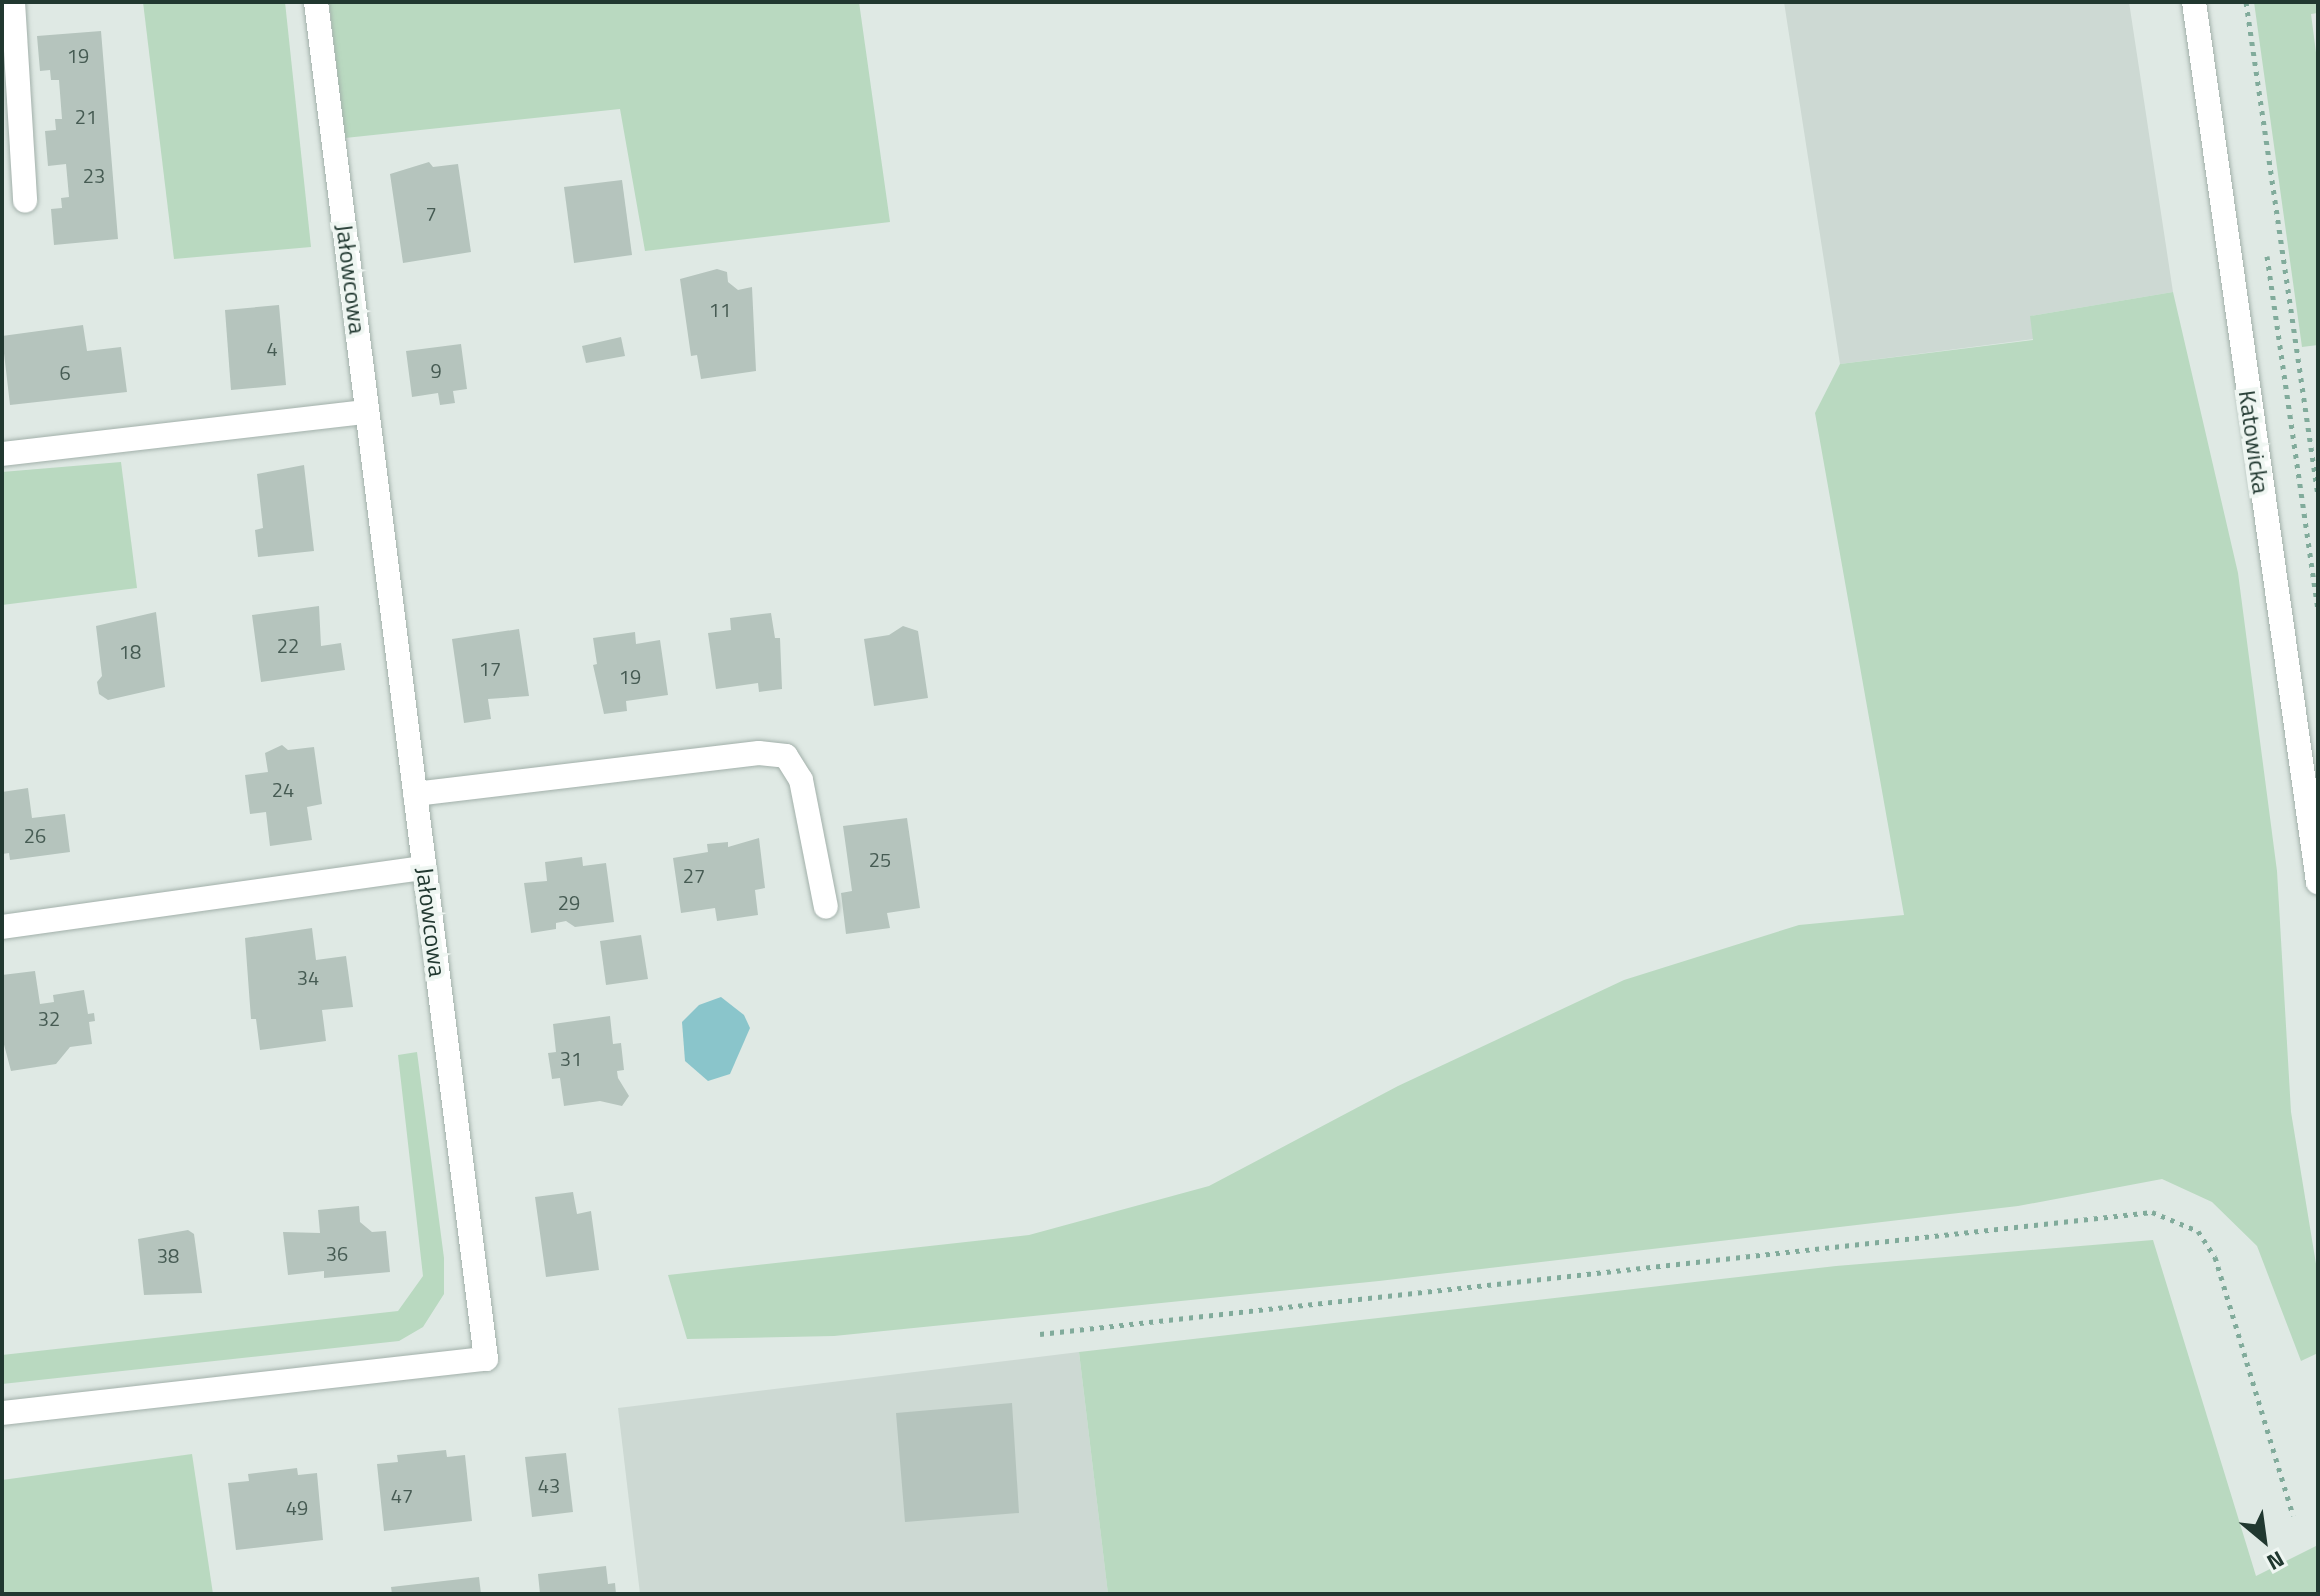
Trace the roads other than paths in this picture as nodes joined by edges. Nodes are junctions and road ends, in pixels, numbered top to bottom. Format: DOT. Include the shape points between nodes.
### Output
graph roads {
  1 [pos="13,2"];
  2 [pos="316,2"];
  3 [pos="2194,2"];
  4 [pos="25,201"];
  5 [pos="367,412"];
  6 [pos="2,454"];
  7 [pos="415,794"];
  8 [pos="424,868"];
  9 [pos="2318,882"];
  10 [pos="826,907"];
  11 [pos="2,927"];
  12 [pos="2,1413"];
  1 -- 4 [label="street"];
  2 -- 5 [label="street, Jałowcowa"];
  3 -- 9 [label="street, Katowicka"];
  5 -- 6 [label="street"];
  5 -- 7 [label="street, Jałowcowa"];
  7 -- 8 [label="street, Jałowcowa"];
  7 -- 10 [label="street" via="759,753 786,756 801,780"];
  8 -- 11 [label="street"];
  8 -- 12 [label="street, Jałowcowa" via="486,1359"];
}
